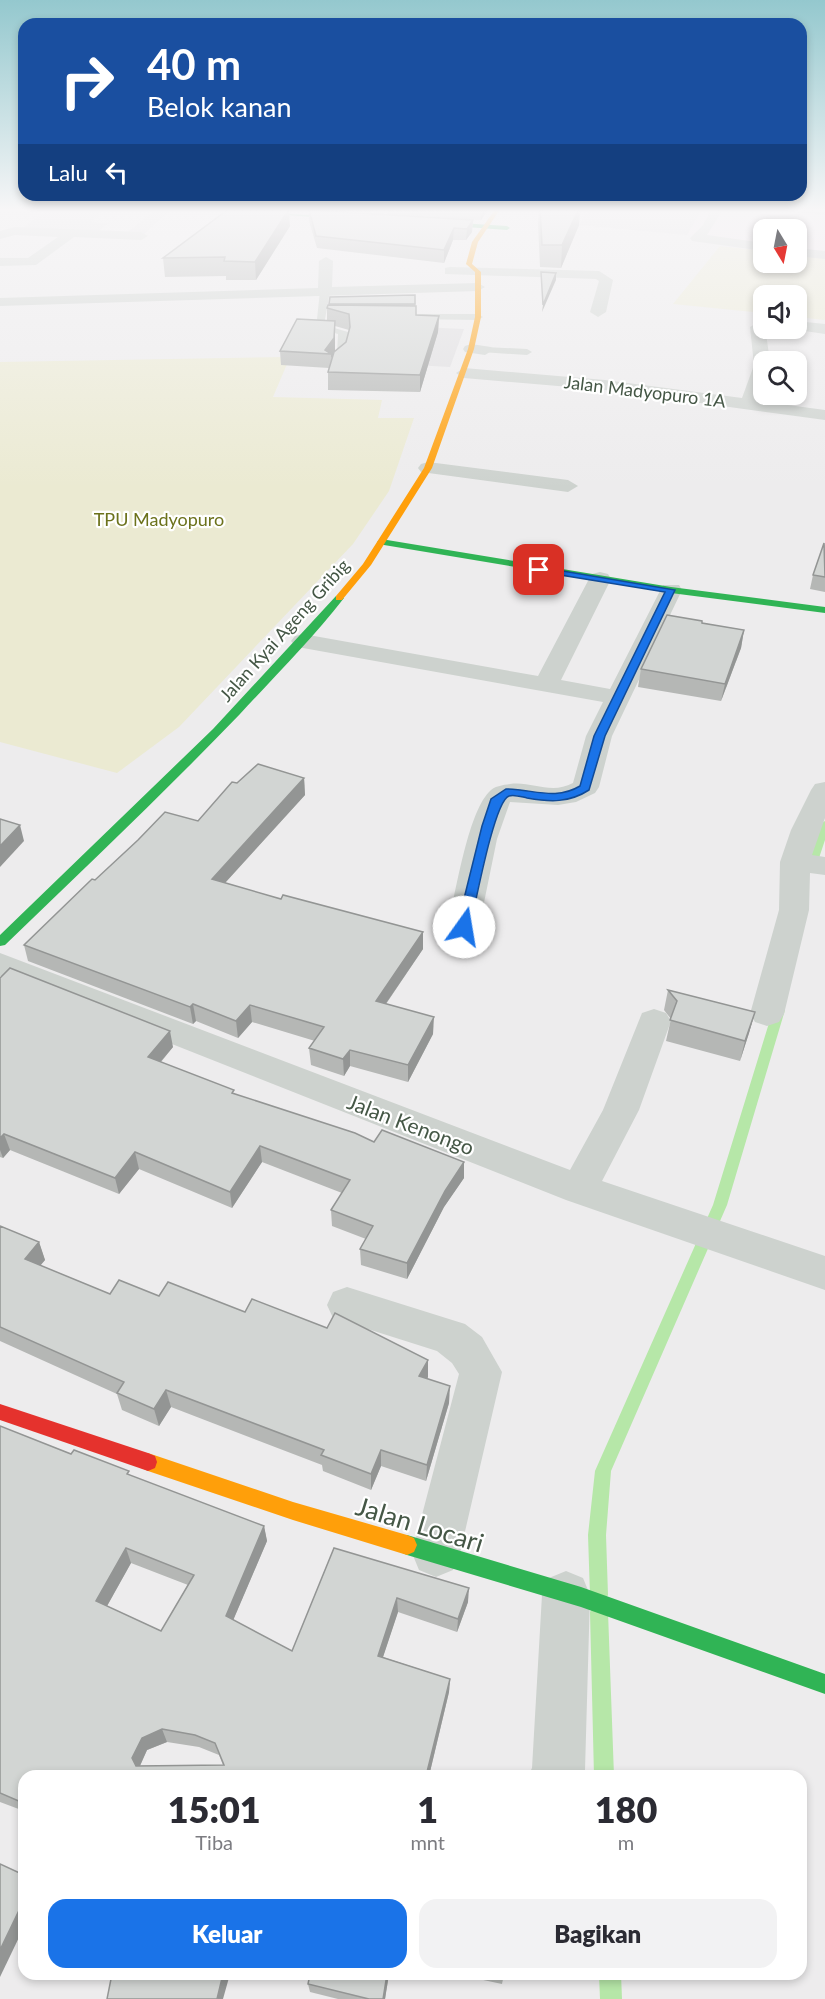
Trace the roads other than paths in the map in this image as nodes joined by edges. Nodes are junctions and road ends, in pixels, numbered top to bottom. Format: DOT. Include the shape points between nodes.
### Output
graph roads {
  1 [pos="21,301"];
  2 [pos="324,301"];
  3 [pos="478,301"];
  4 [pos="601,301"];
  5 [pos="0,302"];
  6 [pos="598,312"];
  7 [pos="334,316"];
  8 [pos="394,317"];
  9 [pos="478,317"];
  10 [pos="322,318"];
  11 [pos="310,319"];
  12 [pos="807,327"];
  13 [pos="825,329"];
  14 [pos="759,339"];
  15 [pos="478,349"];
  16 [pos="527,352"];
  17 [pos="333,364"];
  18 [pos="464,373"];
  19 [pos="749,404"];
  20 [pos="825,415"];
  21 [pos="428,468"];
  22 [pos="568,486"];
  23 [pos="381,542"];
  24 [pos="600,579"];
  25 [pos="671,590"];
  26 [pos="825,610"];
  27 [pos="303,641"];
  28 [pos="546,684"];
  29 [pos="620,698"];
  30 [pos="825,790"];
  31 [pos="809,864"];
  32 [pos="464,927"];
  33 [pos="0,942"];
  34 [pos="0,964"];
  35 [pos="767,1014"];
  36 [pos="654,1021"];
  37 [pos="579,1189"];
  38 [pos="825,1273"];
  39 [pos="347,1305"];
  40 [pos="0,1412"];
  41 [pos="436,1553"];
  42 [pos="586,1600"];
  43 [pos="825,1684"];
  44 [pos="558,1770"];
  1 -- 5 [label="street"];
  2 -- 10 [label="lane"];
  3 -- 9 [label="main road, Jalan Kyai Ageng Gribig"];
  4 -- 6 [label="street"];
  7 -- 10 [label="lane"];
  8 -- 9 [label="lane"];
  9 -- 15 [label="main road, Jalan Kyai Ageng Gribig"];
  10 -- 11 [label="lane"];
  10 -- 17 [label="lane" via="318,327 343,332 344,349"];
  12 -- 13 [label="street"];
  14 -- 19 [label="street" via="762,365"];
  15 -- 16 [label="lane"];
  15 -- 18 [label="main road, Jalan Kyai Ageng Gribig"];
  18 -- 19 [label="street, Jalan Madyopuro 1A" via="605,385"];
  18 -- 21 [label="main road, Jalan Kyai Ageng Gribig"];
  19 -- 20 [label="street, Jalan Madyopuro 1A"];
  21 -- 22 [label="street"];
  21 -- 23 [label="main road, Jalan Kyai Ageng Gribig"];
  23 -- 24 [label="main road"];
  23 -- 27 [label="main road, Jalan Kyai Ageng Gribig" via="367,565"];
  24 -- 25 [label="main road"];
  24 -- 28 [label="street"];
  25 -- 26 [label="main road"];
  25 -- 29 [label="street"];
  27 -- 28 [label="street"];
  27 -- 33 [label="main road, Jalan Kyai Ageng Gribig" via="168,781"];
  28 -- 29 [label="street"];
  29 -- 32 [label="street" via="599,736 585,787 575,794 553,799 517,792 497,799"];
  30 -- 31 [label="street" via="805,830"];
  31 -- 35 [label="street"];
  34 -- 37 [label="street, Jalan Kenongo"];
  36 -- 37 [label="street" via="621,1110"];
  37 -- 38 [label="street, Jalan Kenongo"];
  39 -- 41 [label="street" via="450,1337 467,1350 482,1372"];
  40 -- 41 [label="main road, Jalan Locari" via="293,1511"];
  41 -- 42 [label="main road, Jalan Locari"];
  42 -- 43 [label="main road, Jalan Locari"];
  42 -- 44 [label="street"];
}
